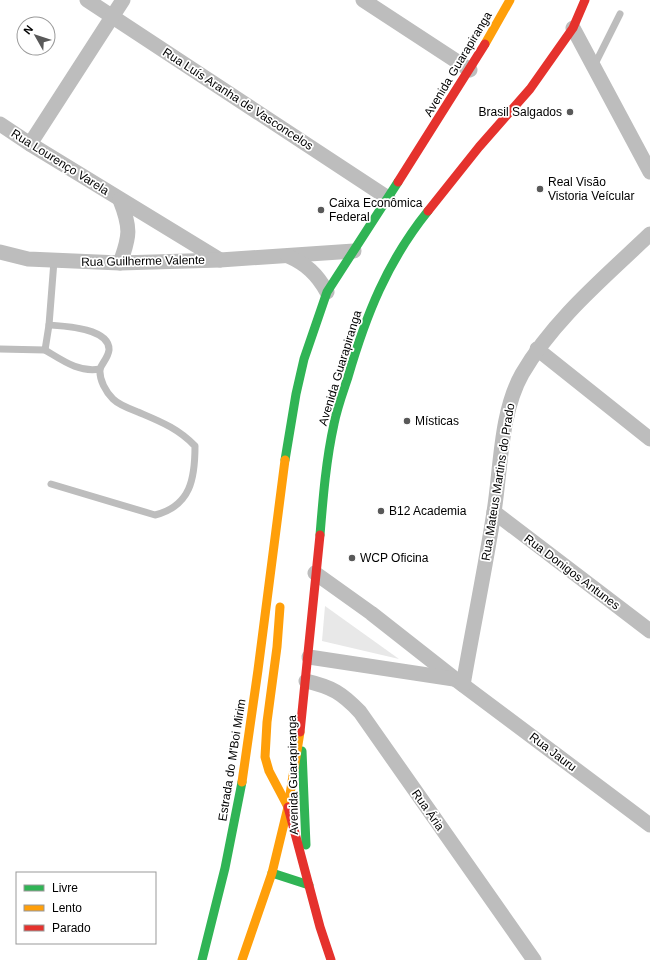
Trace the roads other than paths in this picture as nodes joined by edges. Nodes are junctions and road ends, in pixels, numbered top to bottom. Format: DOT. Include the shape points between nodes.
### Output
graph roads {
  1 [pos="87,0"];
  2 [pos="123,0"];
  3 [pos="363,0"];
  4 [pos="510,0"];
  5 [pos="585,0"];
  6 [pos="620,14"];
  7 [pos="112,16"];
  8 [pos="573,28"];
  9 [pos="594,66"];
  10 [pos="470,70"];
  11 [pos="0,124"];
  12 [pos="30,144"];
  13 [pos="650,172"];
  14 [pos="388,198"];
  15 [pos="120,200"];
  16 [pos="650,234"];
  17 [pos="354,251"];
  18 [pos="0,252"];
  19 [pos="288,256"];
  20 [pos="220,260"];
  21 [pos="54,261"];
  22 [pos="120,263"];
  23 [pos="326,292"];
  24 [pos="49,325"];
  25 [pos="0,348"];
  26 [pos="537,349"];
  27 [pos="45,350"];
  28 [pos="100,369"];
  29 [pos="650,439"];
  30 [pos="51,484"];
  31 [pos="494,512"];
  32 [pos="273,561"];
  33 [pos="315,573"];
  34 [pos="278,587"];
  35 [pos="279,600"];
  36 [pos="650,631"];
  37 [pos="309,657"];
  38 [pos="306,681"];
  39 [pos="459,682"];
  40 [pos="301,723"];
  41 [pos="288,807"];
  42 [pos="650,825"];
  43 [pos="303,858"];
  44 [pos="272,873"];
  45 [pos="309,885"];
  46 [pos="202,960"];
  47 [pos="242,960"];
  48 [pos="331,960"];
  49 [pos="534,960"];
  1 -- 7 [label="street, Rua Luís Aranha de Vasconcelos"];
  2 -- 7 [label="street"];
  3 -- 10 [label="street"];
  4 -- 10 [label="main road, Avenida Guarapiranga"];
  5 -- 8 [label="main road, Avenida Guarapiranga"];
  6 -- 9 [label="lane"];
  7 -- 12 [label="street"];
  7 -- 14 [label="street, Rua Luís Aranha de Vasconcelos"];
  8 -- 9 [label="street"];
  8 -- 33 [label="main road, Avenida Guarapiranga" via="530,89 479,146 422,218 396,255 375,296 358,342 334,423"];
  9 -- 13 [label="street"];
  10 -- 14 [label="main road, Avenida Guarapiranga"];
  11 -- 12 [label="street, Rua Lourenço Varela"];
  12 -- 15 [label="street, Rua Lourenço Varela"];
  14 -- 17 [label="main road, Avenida Guarapiranga"];
  15 -- 20 [label="street, Rua Lourenço Varela"];
  15 -- 22 [label="street, Rua Lourenço Varela" via="129,228 128,242"];
  16 -- 26 [label="street, Rua Mateus Martins do Prado" via="585,297"];
  17 -- 19 [label="street, Rua Guilherme Valente"];
  17 -- 23 [label="main road, Avenida Guarapiranga"];
  18 -- 21 [label="street, Rua Guilherme Valente" via="28,259"];
  19 -- 20 [label="street, Rua Guilherme Valente"];
  19 -- 23 [label="street" via="307,266 317,276"];
  20 -- 22 [label="street, Rua Guilherme Valente"];
  21 -- 22 [label="street, Rua Guilherme Valente"];
  21 -- 24 [label="lane"];
  23 -- 32 [label="main road, Avenida Guarapiranga" via="308,338 296,384"];
  24 -- 27 [label="lane"];
  24 -- 28 [label="lane" via="80,328 107,341 107,358"];
  25 -- 27 [label="lane"];
  26 -- 29 [label="street"];
  26 -- 31 [label="street, Rua Mateus Martins do Prado" via="521,376 507,417"];
  27 -- 28 [label="lane" via="82,369"];
  28 -- 30 [label="lane" via="106,391 114,400 170,425 195,446 192,483 180,503 167,512 155,515"];
  31 -- 36 [label="street, Rua Donigos Antunes"];
  31 -- 39 [label="street, Rua Mateus Martins do Prado"];
  32 -- 34 [label="main road"];
  32 -- 46 [label="main road, Estrada do M'Boi Mirim" via="232,837"];
  33 -- 37 [label="main road, Avenida Guarapiranga"];
  33 -- 39 [label="street, Rua Jauru"];
  35 -- 41 [label="main road" via="277,647 265,757 269,771"];
  37 -- 38 [label="main road, Avenida Guarapiranga"];
  37 -- 39 [label="street, Rua Jauru"];
  38 -- 40 [label="main road, Avenida Guarapiranga"];
  38 -- 49 [label="street, Rua Ária" via="336,690 360,712"];
  39 -- 42 [label="street, Rua Jauru"];
  40 -- 41 [label="main road"];
  40 -- 43 [label="main road, Avenida Guarapiranga" via="306,843"];
  41 -- 43 [label="main road, Avenida Guarapiranga"];
  41 -- 44 [label="main road"];
  43 -- 45 [label="main road, Avenida Guarapiranga"];
  44 -- 45 [label="main road"];
  44 -- 47 [label="main road"];
  45 -- 48 [label="main road, Avenida Guarapiranga"];
}
